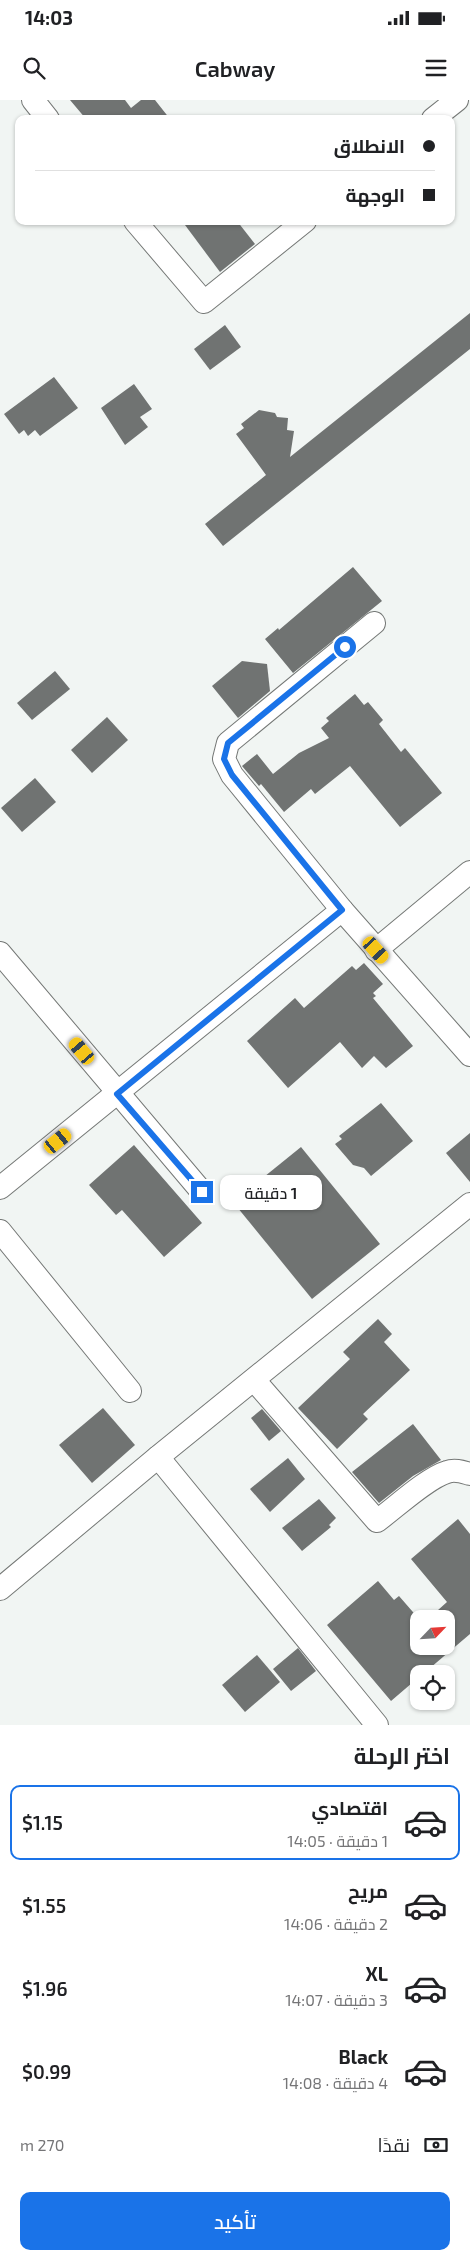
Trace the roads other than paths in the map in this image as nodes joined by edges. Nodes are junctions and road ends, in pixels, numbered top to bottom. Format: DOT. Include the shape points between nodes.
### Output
graph roads {
  1 [pos="33,100"];
  2 [pos="457,100"];
  3 [pos="45,115"];
  4 [pos="438,115"];
  5 [pos="138,225"];
  6 [pos="300,225"];
  7 [pos="374,623"];
  8 [pos="470,872"];
  9 [pos="342,910"];
  10 [pos="376,950"];
  11 [pos="0,953"];
  12 [pos="470,1055"];
  13 [pos="117,1094"];
  14 [pos="0,1188"];
  15 [pos="202,1192"];
  16 [pos="470,1204"];
  17 [pos="0,1231"];
  18 [pos="254,1380"];
  19 [pos="130,1392"];
  20 [pos="158,1457"];
  21 [pos="470,1474"];
  22 [pos="0,1589"];
  23 [pos="377,1725"];
  1 -- 3 [label="street"];
  2 -- 4 [label="street"];
  5 -- 6 [label="street" via="204,302"];
  7 -- 9 [label="street" via="228,743 224,759 232,775"];
  8 -- 10 [label="street"];
  9 -- 10 [label="street"];
  9 -- 13 [label="street"];
  10 -- 12 [label="street"];
  11 -- 13 [label="street"];
  13 -- 14 [label="street"];
  13 -- 15 [label="street"];
  16 -- 18 [label="street"];
  17 -- 19 [label="street"];
  18 -- 20 [label="street"];
  18 -- 21 [label="street" via="377,1521 448,1471"];
  20 -- 22 [label="street"];
  20 -- 23 [label="street"];
}
